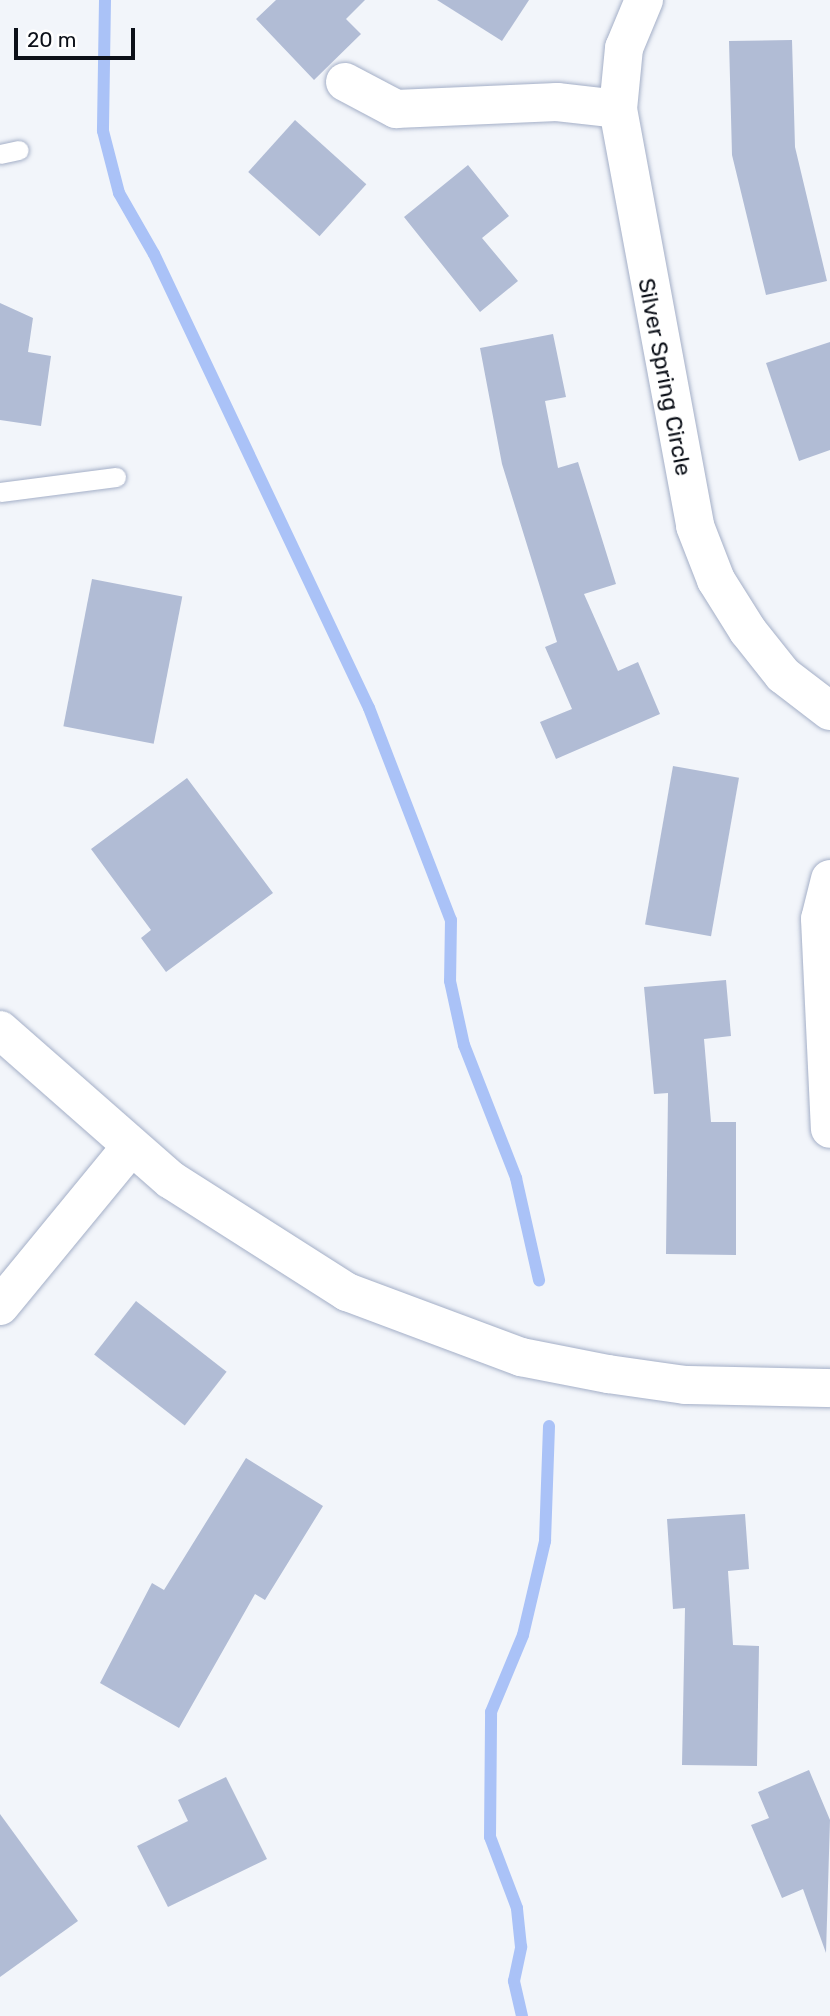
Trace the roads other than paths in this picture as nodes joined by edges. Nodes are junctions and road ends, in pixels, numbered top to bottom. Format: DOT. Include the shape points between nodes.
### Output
graph roads {
  1 [pos="644,0"];
  2 [pos="345,82"];
  3 [pos="618,109"];
  4 [pos="116,477"];
  5 [pos="0,492"];
  6 [pos="830,711"];
  7 [pos="830,879"];
  8 [pos="0,1030"];
  9 [pos="830,1129"];
  10 [pos="130,1148"];
  11 [pos="0,1306"];
  12 [pos="830,1388"];
  1 -- 3 [label="street, Silver Spring Circle" via="624,48"];
  2 -- 3 [label="street" via="396,108 556,102"];
  3 -- 6 [label="street, Silver Spring Circle" via="625,172 695,526 716,580 748,631 783,675"];
  4 -- 5 [label="lane"];
  7 -- 9 [label="street" via="820,919"];
  8 -- 10 [label="street"];
  10 -- 11 [label="street"];
  10 -- 12 [label="street" via="347,1292 447,1332 521,1357 608,1374 684,1385"];
}
